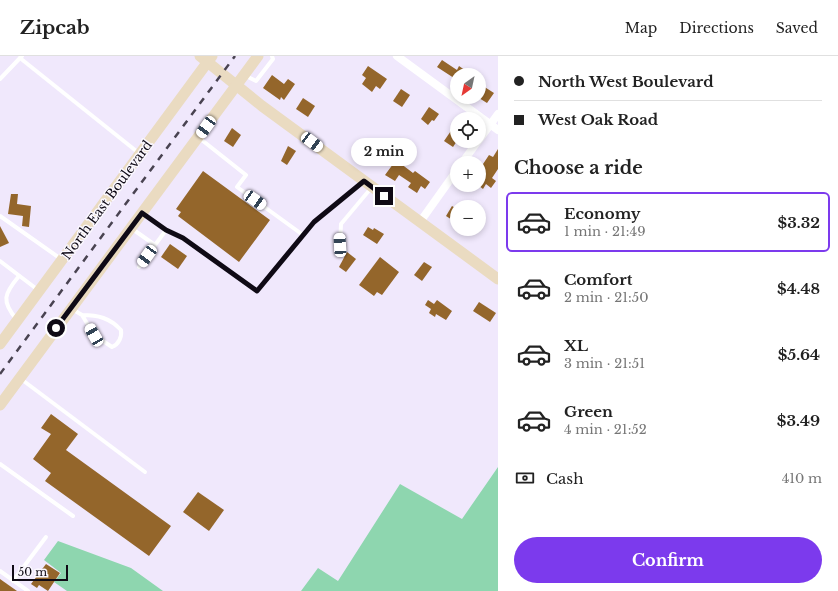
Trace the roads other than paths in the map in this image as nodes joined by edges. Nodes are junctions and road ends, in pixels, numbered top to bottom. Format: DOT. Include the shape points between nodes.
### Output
graph roads {
  1 [pos="258,56"];
  2 [pos="272,56"];
  3 [pos="397,56"];
  4 [pos="21,57"];
  5 [pos="207,58"];
  6 [pos="244,75"];
  7 [pos="0,79"];
  8 [pos="236,85"];
  9 [pos="498,114"];
  10 [pos="490,125"];
  11 [pos="486,130"];
  12 [pos="498,130"];
  13 [pos="198,137"];
  14 [pos="140,154"];
  15 [pos="450,180"];
  16 [pos="368,184"];
  17 [pos="142,213"];
  18 [pos="0,216"];
  19 [pos="420,222"];
  20 [pos="131,228"];
  21 [pos="166,230"];
  22 [pos="303,235"];
  23 [pos="155,245"];
  24 [pos="340,245"];
  25 [pos="63,260"];
  26 [pos="0,261"];
  27 [pos="140,267"];
  28 [pos="19,276"];
  29 [pos="498,279"];
  30 [pos="40,292"];
  31 [pos="72,308"];
  32 [pos="82,315"];
  33 [pos="18,321"];
  34 [pos="0,344"];
  35 [pos="20,378"];
  36 [pos="0,406"];
  37 [pos="0,464"];
  38 [pos="145,472"];
  39 [pos="73,516"];
  40 [pos="46,537"];
  41 [pos="0,571"];
  42 [pos="13,581"];
  43 [pos="25,590"];
  1 -- 6 [label="main road"];
  2 -- 6 [label="lane" via="273,59 256,81"];
  3 -- 10 [label="street"];
  4 -- 7 [label="lane"];
  4 -- 14 [label="lane"];
  5 -- 8 [label="main road"];
  5 -- 14 [label="main road, North East Boulevard"];
  6 -- 8 [label="main road"];
  8 -- 13 [label="main road"];
  8 -- 16 [label="main road"];
  9 -- 10 [label="street"];
  10 -- 11 [label="street"];
  10 -- 12 [label="street"];
  13 -- 17 [label="main road"];
  13 -- 22 [label="lane" via="246,174 237,187"];
  14 -- 25 [label="main road, North East Boulevard"];
  15 -- 19 [label="street"];
  16 -- 19 [label="main road"];
  16 -- 22 [label="lane" via="314,222"];
  16 -- 24 [label="lane" via="341,224"];
  17 -- 20 [label="main road"];
  17 -- 21 [label="lane"];
  18 -- 25 [label="lane"];
  19 -- 29 [label="main road"];
  20 -- 23 [label="lane"];
  20 -- 31 [label="main road"];
  21 -- 22 [label="lane" via="183,238 257,291"];
  21 -- 23 [label="lane"];
  23 -- 27 [label="lane"];
  25 -- 30 [label="main road, North East Boulevard"];
  26 -- 28 [label="lane"];
  28 -- 30 [label="lane"];
  28 -- 33 [label="lane" via="5,299 10,312"];
  30 -- 33 [label="main road, North East Boulevard"];
  31 -- 32 [label="lane"];
  31 -- 35 [label="main road"];
  32 -- 32 [label="lane" via="94,335 112,347 116,345 122,336 122,330 103,317"];
  33 -- 34 [label="main road, North East Boulevard"];
  35 -- 36 [label="main road"];
  35 -- 38 [label="lane"];
  37 -- 39 [label="lane"];
  40 -- 42 [label="lane"];
  41 -- 42 [label="lane"];
  42 -- 43 [label="lane"];
}
